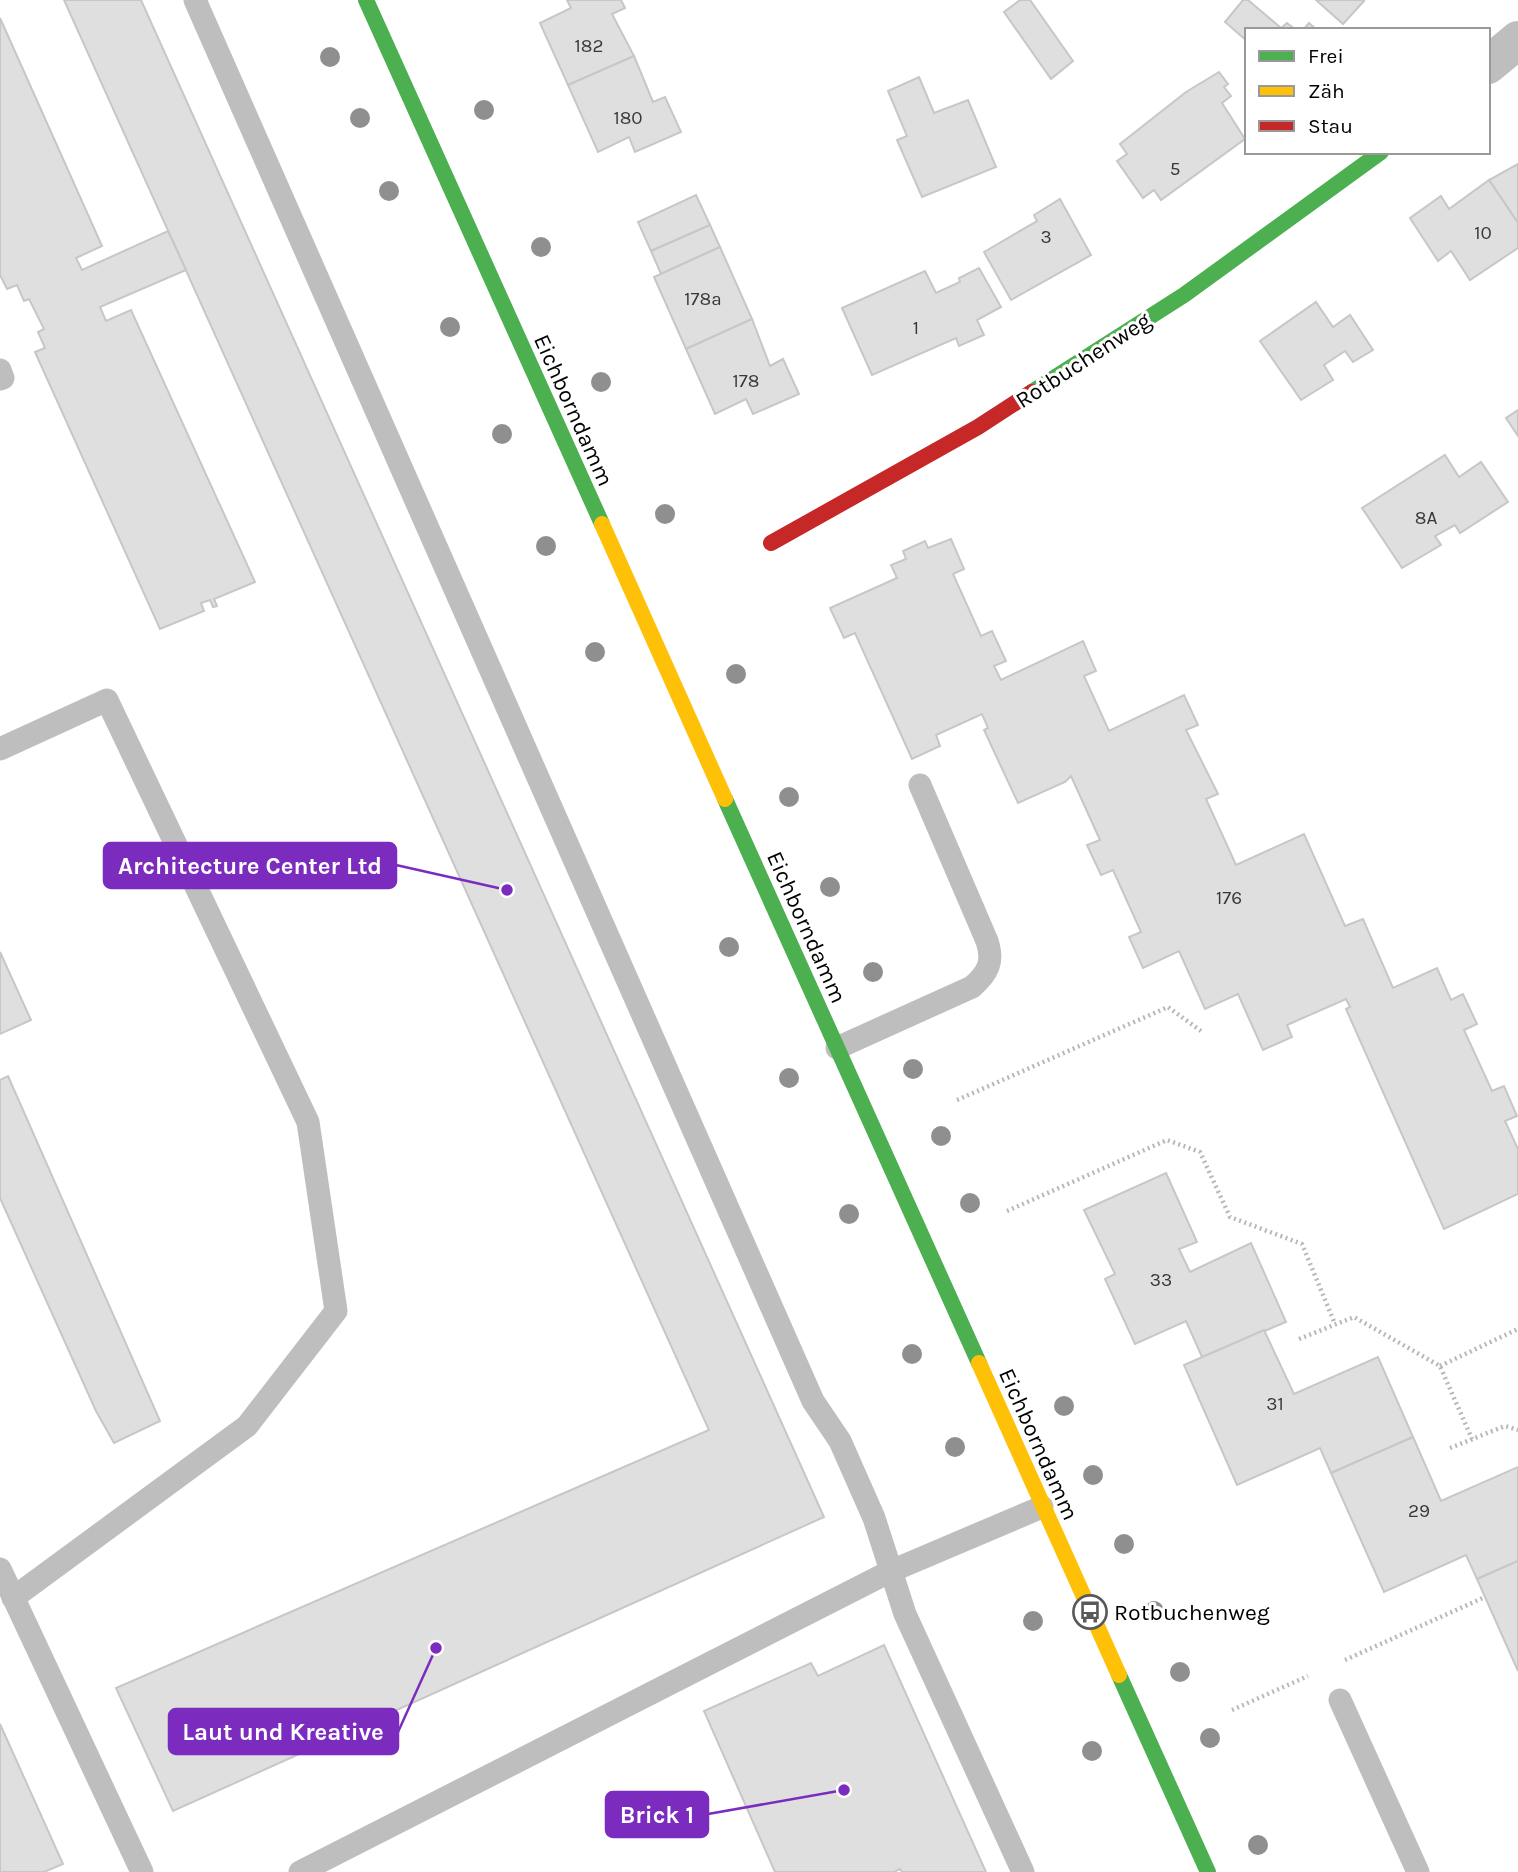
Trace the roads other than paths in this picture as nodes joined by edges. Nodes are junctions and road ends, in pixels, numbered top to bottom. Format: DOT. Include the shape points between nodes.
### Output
graph roads {
  1 [pos="195,0"];
  2 [pos="366,0"];
  3 [pos="1518,40"];
  4 [pos="1490,63"];
  5 [pos="1378,154"];
  6 [pos="0,370"];
  7 [pos="0,380"];
  8 [pos="771,543"];
  9 [pos="0,749"];
  10 [pos="919,785"];
  11 [pos="837,1048"];
  12 [pos="1042,1507"];
  13 [pos="0,1569"];
  14 [pos="889,1572"];
  15 [pos="13,1598"];
  16 [pos="1340,1700"];
  17 [pos="142,1872"];
  18 [pos="300,1872"];
  19 [pos="1023,1872"];
  20 [pos="1208,1872"];
  21 [pos="1418,1872"];
  1 -- 14 [label="lane" via="813,1401 840,1441 874,1518"];
  2 -- 11 [label="main road, Eichborndamm"];
  3 -- 4 [label="street"];
  5 -- 8 [label="main road, Rotbuchenweg" via="1184,295 978,427"];
  6 -- 7 [label="lane"];
  9 -- 15 [label="lane" via="107,700 308,1122 335,1311 247,1426"];
  10 -- 11 [label="lane" via="988,941 990,964 972,987"];
  11 -- 12 [label="main road, Eichborndamm"];
  12 -- 14 [label="lane"];
  12 -- 20 [label="main road, Eichborndamm"];
  13 -- 15 [label="lane"];
  14 -- 18 [label="lane"];
  14 -- 19 [label="lane"];
  15 -- 17 [label="lane"];
  16 -- 21 [label="lane"];
}
